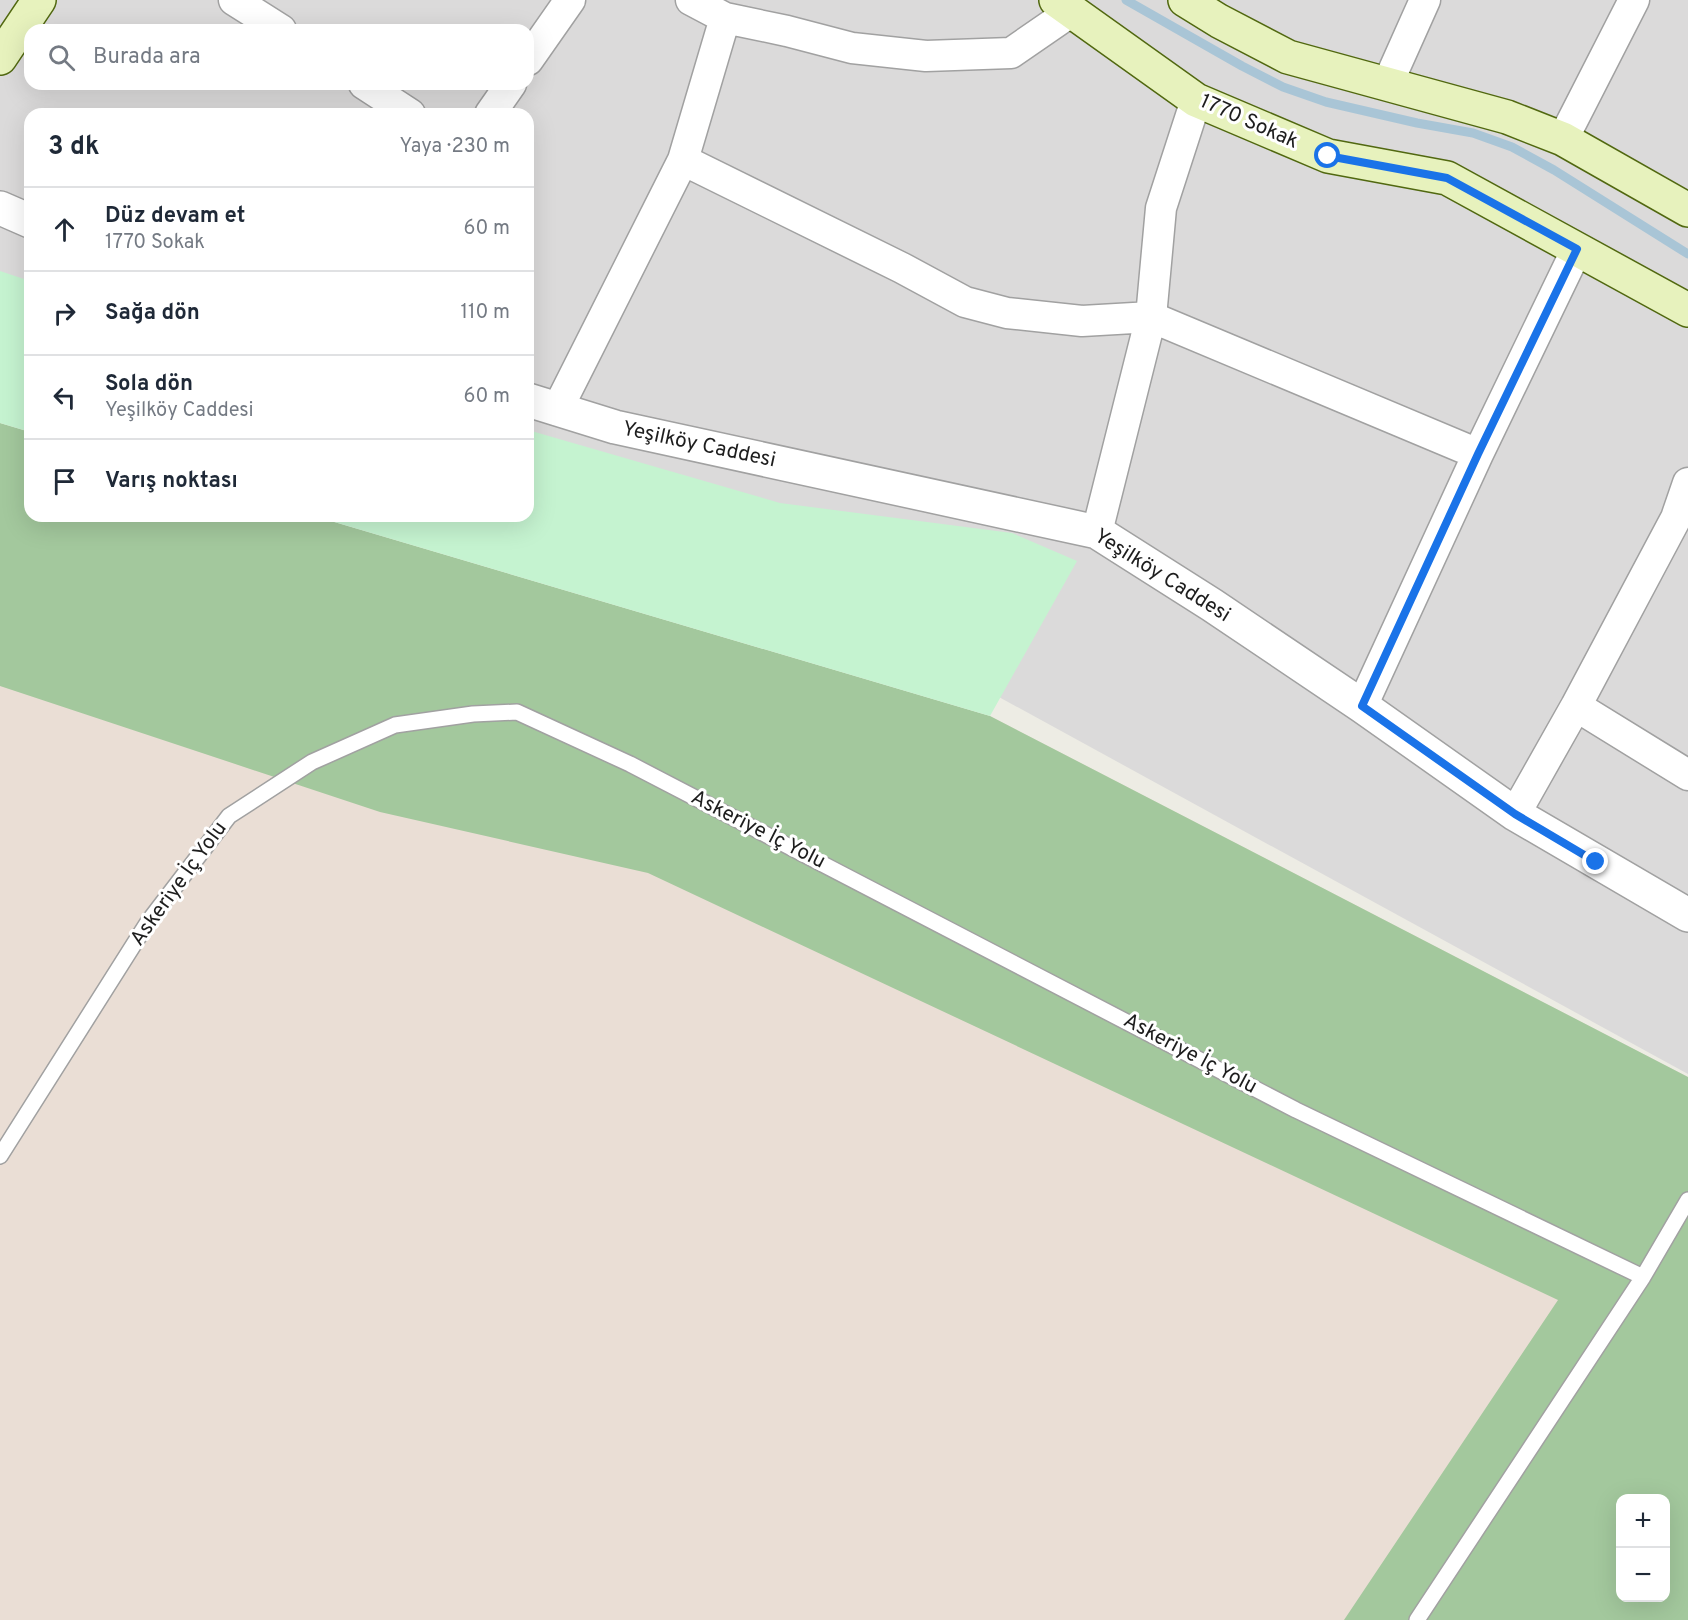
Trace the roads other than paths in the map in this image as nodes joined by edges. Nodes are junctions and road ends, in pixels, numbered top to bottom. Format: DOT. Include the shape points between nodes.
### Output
graph roads {
  1 [pos="39,0"];
  2 [pos="234,0"];
  3 [pos="570,0"];
  4 [pos="691,0"];
  5 [pos="1185,0"];
  6 [pos="1425,0"];
  7 [pos="1634,0"];
  8 [pos="1064,5"];
  9 [pos="725,18"];
  10 [pos="271,24"];
  11 [pos="534,51"];
  12 [pos="0,58"];
  13 [pos="1387,85"];
  14 [pos="373,90"];
  15 [pos="508,90"];
  16 [pos="1197,100"];
  17 [pos="401,108"];
  18 [pos="494,108"];
  19 [pos="1563,139"];
  20 [pos="683,159"];
  21 [pos="0,208"];
  22 [pos="1688,210"];
  23 [pos="24,218"];
  24 [pos="1577,249"];
  25 [pos="1688,310"];
  26 [pos="1151,317"];
  27 [pos="543,405"];
  28 [pos="1478,454"];
  29 [pos="1688,483"];
  30 [pos="1682,520"];
  31 [pos="1097,532"];
  32 [pos="1362,706"];
  33 [pos="1576,706"];
  34 [pos="1688,775"];
  35 [pos="1515,814"];
  36 [pos="1688,915"];
  37 [pos="0,1156"];
  38 [pos="1688,1200"];
  39 [pos="1643,1277"];
  40 [pos="1417,1620"];
  1 -- 12 [label="main road"];
  2 -- 10 [label="street"];
  3 -- 11 [label="street"];
  4 -- 9 [label="street"];
  5 -- 13 [label="main road" via="1288,57"];
  6 -- 13 [label="street"];
  7 -- 19 [label="street"];
  8 -- 9 [label="street" via="1011,53 926,56 852,48"];
  8 -- 16 [label="main road, 1770 Sokak"];
  9 -- 20 [label="street"];
  13 -- 19 [label="main road" via="1507,117"];
  14 -- 17 [label="street"];
  15 -- 18 [label="street"];
  16 -- 24 [label="main road, 1770 Sokak" via="1328,156 1447,178"];
  16 -- 26 [label="street" via="1161,208"];
  19 -- 22 [label="main road"];
  20 -- 26 [label="street" via="965,302 1007,313 1082,321"];
  20 -- 27 [label="street"];
  21 -- 23 [label="street"];
  24 -- 25 [label="main road, 1770 Sokak"];
  24 -- 28 [label="street"];
  26 -- 28 [label="street"];
  26 -- 31 [label="street"];
  27 -- 31 [label="street, Yeşilköy Caddesi" via="615,427"];
  28 -- 32 [label="street"];
  29 -- 30 [label="street"];
  30 -- 33 [label="street"];
  31 -- 32 [label="street, Yeşilköy Caddesi"];
  32 -- 35 [label="street, Yeşilköy Caddesi"];
  33 -- 34 [label="street"];
  33 -- 35 [label="street"];
  35 -- 36 [label="street, Yeşilköy Caddesi"];
  37 -- 39 [label="lane, Askeriye İç Yolu" via="148,922 229,816 312,762 395,725 517,712 651,775 1296,1110"];
  38 -- 39 [label="lane"];
  39 -- 40 [label="lane"];
}
